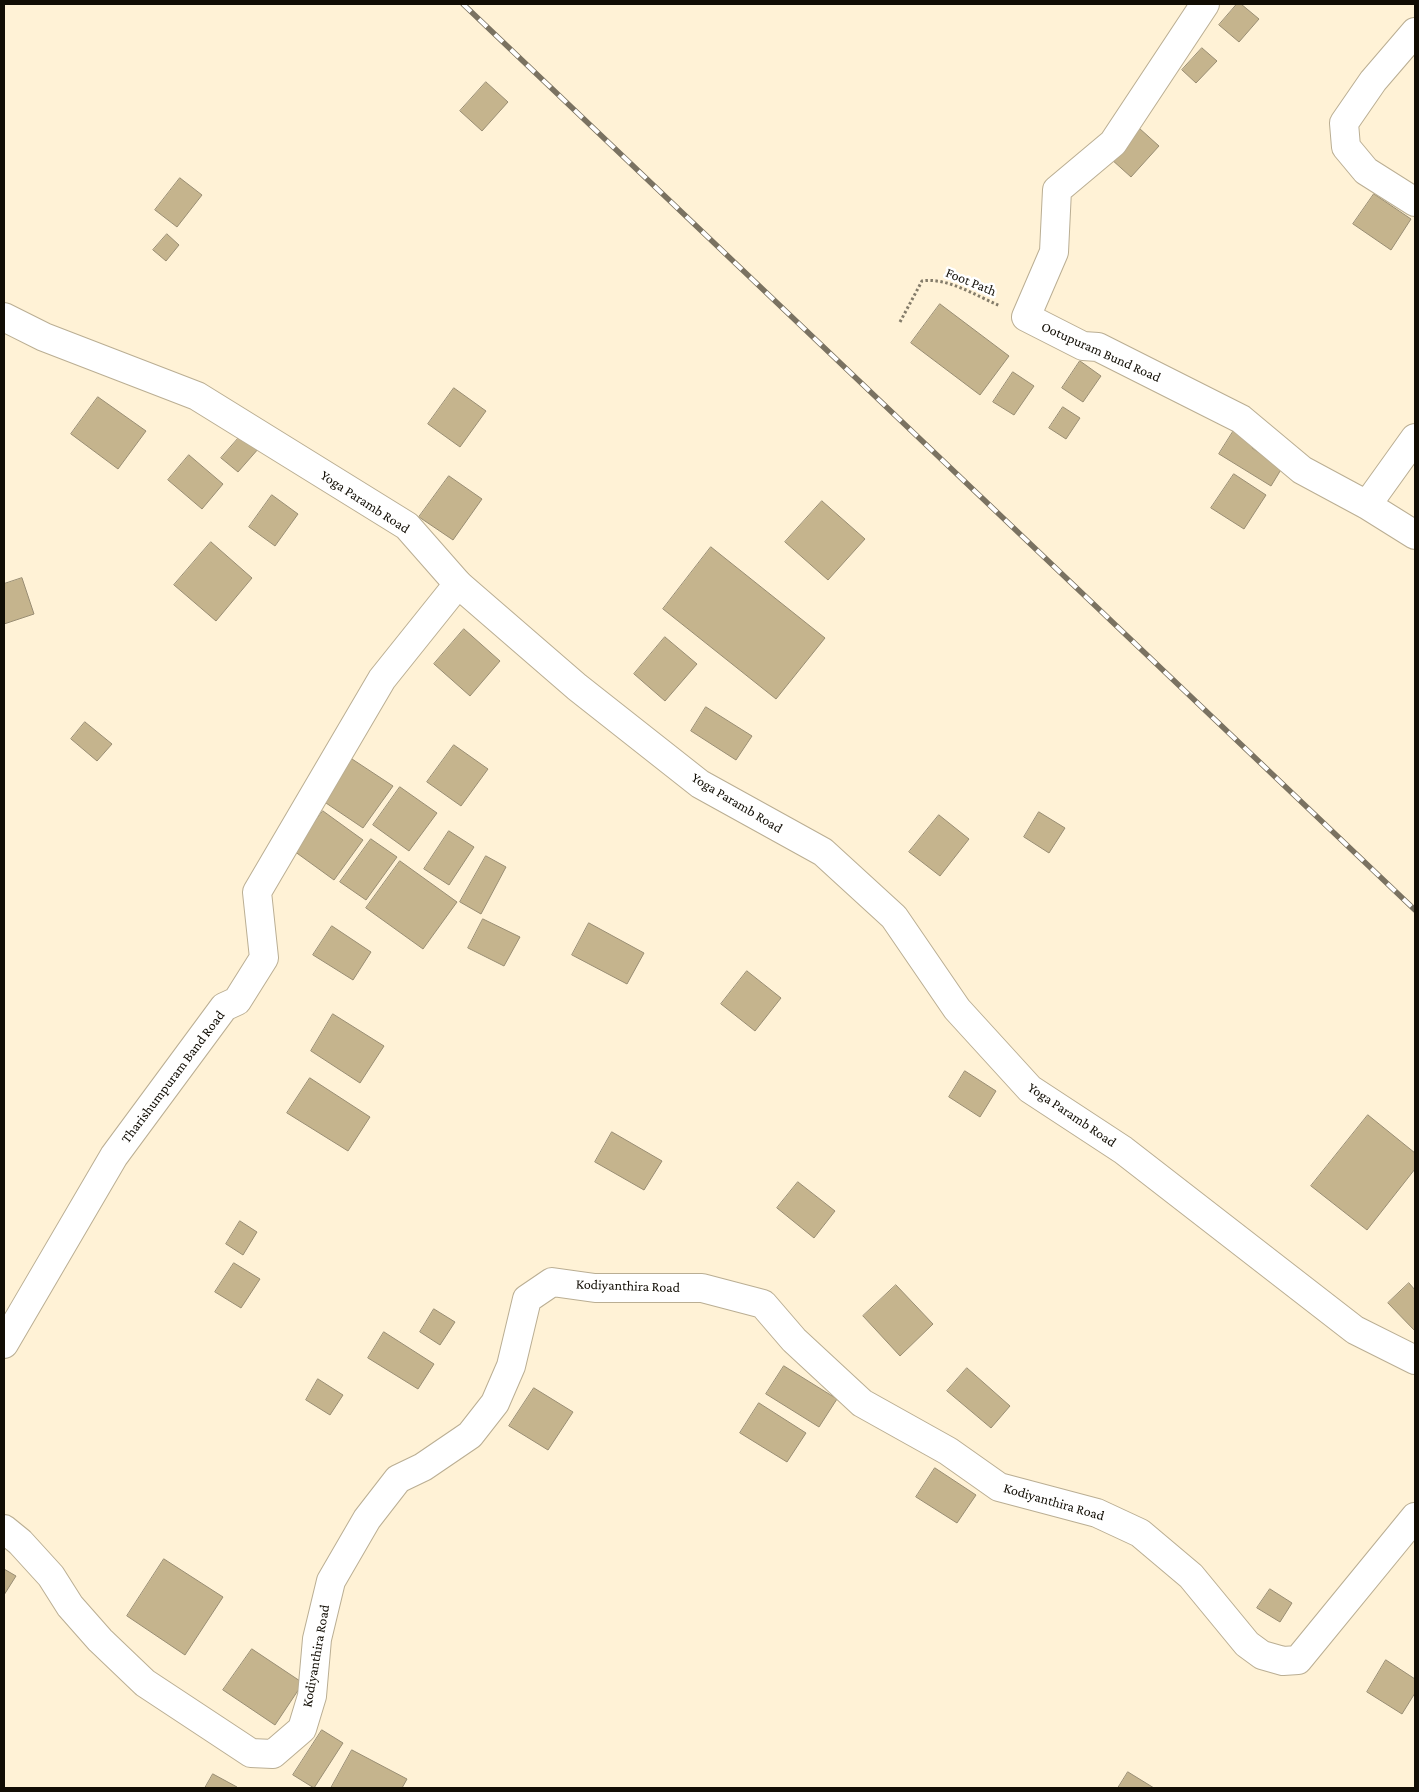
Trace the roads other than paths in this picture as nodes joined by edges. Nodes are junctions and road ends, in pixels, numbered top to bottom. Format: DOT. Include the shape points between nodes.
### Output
graph roads {
  1 [pos="1205,4"];
  2 [pos="1415,32"];
  3 [pos="1415,202"];
  4 [pos="4,317"];
  5 [pos="1415,438"];
  6 [pos="1367,505"];
  7 [pos="1415,535"];
  8 [pos="458,584"];
  9 [pos="4,1344"];
  10 [pos="1415,1360"];
  11 [pos="1415,1517"];
  12 [pos="4,1529"];
  1 -- 6 [label="street, Ootupuram Bund Road" via="1113,143 1057,190 1054,252 1026,317 1083,346 1098,348 1241,419 1302,470"];
  2 -- 3 [label="street" via="1344,123 1346,147 1366,171"];
  4 -- 8 [label="street, Yoga Paramb Road" via="44,337 197,396 407,526"];
  5 -- 6 [label="street"];
  6 -- 7 [label="street, Ootupuram Bund Road"];
  8 -- 9 [label="street, Tharishumpuram Band Road" via="382,679 257,892 264,958 237,1000 224,1008 114,1156"];
  8 -- 10 [label="street, Yoga Paramb Road" via="577,687 700,784 823,852 894,917 957,1008 1030,1089 1123,1150 1355,1330"];
  11 -- 12 [label="street, Kodiyanthira Road" via="1298,1660 1282,1661 1262,1655 1246,1644 1192,1576 1140,1532 1097,1513 999,1487 948,1451 862,1403 794,1340 763,1304 702,1288 595,1288 552,1282 527,1299 511,1366 494,1403 480,1423 470,1435 423,1468 398,1479 367,1519 331,1582 317,1639 312,1696 302,1729 273,1754 251,1753 145,1683 100,1640 70,1606 51,1576"];
}
